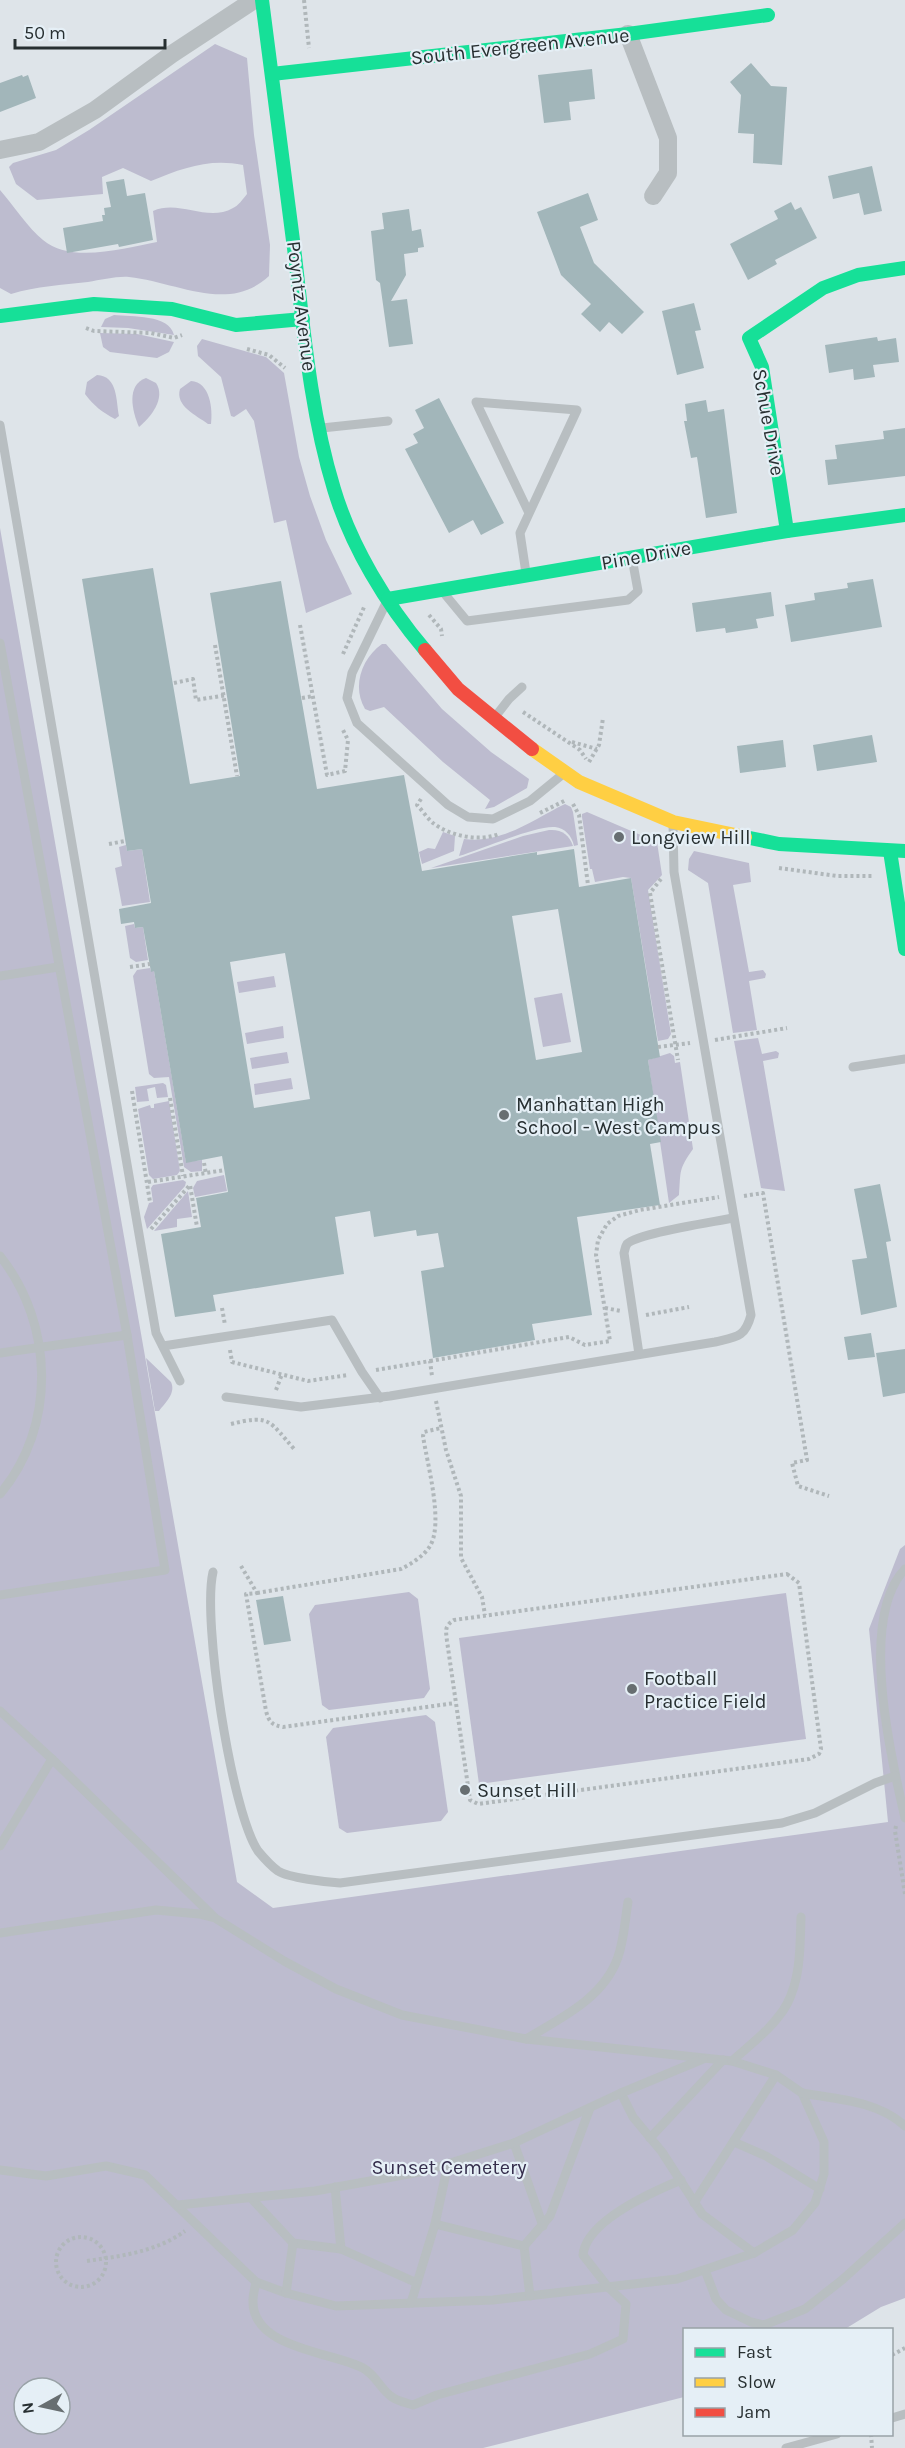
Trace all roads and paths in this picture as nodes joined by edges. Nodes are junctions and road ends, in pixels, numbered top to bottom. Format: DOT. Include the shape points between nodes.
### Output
graph roads {
  1 [pos="254,0"];
  2 [pos="262,0"];
  3 [pos="304,0"];
  4 [pos="768,15"];
  5 [pos="628,34"];
  6 [pos="312,70"];
  7 [pos="272,74"];
  8 [pos="0,150"];
  9 [pos="653,196"];
  10 [pos="905,268"];
  11 [pos="0,316"];
  12 [pos="303,319"];
  13 [pos="84,327"];
  14 [pos="189,332"];
  15 [pos="241,347"];
  16 [pos="284,366"];
  17 [pos="388,421"];
  18 [pos="0,425"];
  19 [pos="319,429"];
  20 [pos="529,513"];
  21 [pos="905,515"];
  22 [pos="787,531"];
  23 [pos="632,557"];
  24 [pos="527,575"];
  25 [pos="442,590"];
  26 [pos="388,599"];
  27 [pos="365,605"];
  28 [pos="300,625"];
  29 [pos="0,643"];
  30 [pos="215,645"];
  31 [pos="342,655"];
  32 [pos="1,663"];
  33 [pos="174,683"];
  34 [pos="522,687"];
  35 [pos="225,695"];
  36 [pos="313,696"];
  37 [pos="302,698"];
  38 [pos="603,718"];
  39 [pos="494,719"];
  40 [pos="343,729"];
  41 [pos="567,741"];
  42 [pos="597,749"];
  43 [pos="589,762"];
  44 [pos="565,772"];
  45 [pos="237,776"];
  46 [pos="583,807"];
  47 [pos="674,822"];
  48 [pos="125,841"];
  49 [pos="109,844"];
  50 [pos="890,851"];
  51 [pos="905,851"];
  52 [pos="665,874"];
  53 [pos="588,885"];
  54 [pos="905,949"];
  55 [pos="150,964"];
  56 [pos="58,967"];
  57 [pos="130,967"];
  58 [pos="0,976"];
  59 [pos="788,1028"];
  60 [pos="740,1036"];
  61 [pos="905,1059"];
  62 [pos="678,1060"];
  63 [pos="853,1067"];
  64 [pos="132,1091"];
  65 [pos="170,1098"];
  66 [pos="204,1163"];
  67 [pos="225,1170"];
  68 [pos="206,1174"];
  69 [pos="196,1175"];
  70 [pos="183,1176"];
  71 [pos="148,1182"];
  72 [pos="190,1185"];
  73 [pos="729,1197"];
  74 [pos="150,1202"];
  75 [pos="733,1218"];
  76 [pos="197,1227"];
  77 [pos="140,1240"];
  78 [pos="0,1256"];
  79 [pos="222,1308"];
  80 [pos="127,1335"];
  81 [pos="227,1336"];
  82 [pos="40,1347"];
  83 [pos="165,1349"];
  84 [pos="0,1353"];
  85 [pos="639,1354"];
  86 [pos="430,1361"];
  87 [pos="362,1372"];
  88 [pos="180,1381"];
  89 [pos="434,1389"];
  90 [pos="226,1397"];
  91 [pos="380,1398"];
  92 [pos="231,1424"];
  93 [pos="441,1428"];
  94 [pos="295,1450"];
  95 [pos="0,1494"];
  96 [pos="829,1496"];
  97 [pos="241,1566"];
  98 [pos="905,1569"];
  99 [pos="213,1572"];
  100 [pos="257,1593"];
  101 [pos="0,1595"];
  102 [pos="485,1616"];
  103 [pos="455,1702"];
  104 [pos="0,1711"];
  105 [pos="52,1759"];
  106 [pos="895,1776"];
  107 [pos="902,1805"];
  108 [pos="905,1818"];
  109 [pos="0,1846"];
  110 [pos="905,1894"];
  111 [pos="628,1902"];
  112 [pos="801,1917"];
  113 [pos="215,1918"];
  114 [pos="0,1933"];
  115 [pos="526,2039"];
  116 [pos="706,2058"];
  117 [pos="728,2060"];
  118 [pos="776,2075"];
  119 [pos="621,2093"];
  120 [pos="802,2093"];
  121 [pos="590,2108"];
  122 [pos="905,2126"];
  123 [pos="650,2138"];
  124 [pos="734,2142"];
  125 [pos="514,2143"];
  126 [pos="448,2164"];
  127 [pos="1,2171"];
  128 [pos="681,2180"];
  129 [pos="335,2187"];
  130 [pos="820,2189"];
  131 [pos="252,2199"];
  132 [pos="694,2203"];
  133 [pos="178,2205"];
  134 [pos="905,2223"];
  135 [pos="195,2224"];
  136 [pos="435,2224"];
  137 [pos="543,2226"];
  138 [pos="293,2243"];
  139 [pos="524,2246"];
  140 [pos="341,2250"];
  141 [pos="754,2253"];
  142 [pos="105,2259"];
  143 [pos="87,2261"];
  144 [pos="705,2270"];
  145 [pos="256,2282"];
  146 [pos="417,2283"];
  147 [pos="608,2287"];
  148 [pos="286,2293"];
  149 [pos="530,2296"];
  150 [pos="411,2303"];
  151 [pos="830,2436"];
  152 [pos="786,2448"];
  1 -- 8 [label="street" via="95,110 39,142"];
  2 -- 7 [label="street, Poyntz Avenue"];
  3 -- 6 [label="path"];
  4 -- 5 [label="street, South Evergreen Avenue"];
  5 -- 6 [label="street, South Evergreen Avenue"];
  5 -- 9 [label="street" via="668,138 668,173"];
  6 -- 7 [label="street, South Evergreen Avenue"];
  7 -- 12 [label="street, Poyntz Avenue"];
  10 -- 22 [label="street, Schue Drive" via="858,275 823,288 749,338 762,367"];
  11 -- 12 [label="street" via="94,304 172,309 236,325"];
  12 -- 19 [label="street, Poyntz Avenue"];
  13 -- 14 [label="path" via="174,338"];
  15 -- 16 [label="path" via="269,355"];
  17 -- 19 [label="lane"];
  18 -- 77 [label="lane"];
  19 -- 26 [label="street, Poyntz Avenue" via="346,522"];
  20 -- 20 [label="lane" via="578,410 476,402 480,412"];
  20 -- 24 [label="lane" via="520,532"];
  21 -- 22 [label="street, Pine Drive"];
  22 -- 23 [label="street, Pine Drive"];
  23 -- 24 [label="street, Pine Drive"];
  23 -- 25 [label="lane" via="638,591 628,600 467,621"];
  24 -- 25 [label="street, Pine Drive"];
  25 -- 26 [label="street, Pine Drive"];
  26 -- 39 [label="street, Poyntz Avenue" via="407,629 458,689"];
  26 -- 44 [label="lane" via="352,673 347,698 357,723 448,805 468,817 493,819 530,801"];
  27 -- 31 [label="path"];
  28 -- 36 [label="path"];
  29 -- 32 [label="lane"];
  30 -- 35 [label="path"];
  32 -- 56 [label="lane"];
  33 -- 35 [label="path" via="193,680 196,700"];
  34 -- 39 [label="lane"];
  35 -- 45 [label="path"];
  36 -- 37 [label="path"];
  36 -- 40 [label="path" via="327,775 345,771 348,740"];
  38 -- 42 [label="path"];
  39 -- 44 [label="street, Poyntz Avenue"];
  41 -- 42 [label="path"];
  42 -- 43 [label="path"];
  44 -- 47 [label="street, Poyntz Avenue" via="579,782"];
  46 -- 53 [label="path" via="571,800 579,815"];
  47 -- 50 [label="street, Poyntz Avenue" via="779,844"];
  47 -- 73 [label="lane" via="674,872"];
  48 -- 49 [label="path"];
  50 -- 51 [label="street, Poyntz Avenue"];
  50 -- 54 [label="street"];
  52 -- 62 [label="path" via="650,893"];
  55 -- 57 [label="path"];
  56 -- 58 [label="lane"];
  56 -- 80 [label="lane"];
  59 -- 60 [label="path"];
  61 -- 63 [label="lane"];
  64 -- 71 [label="path"];
  65 -- 70 [label="path"];
  66 -- 68 [label="path"];
  67 -- 68 [label="path"];
  68 -- 69 [label="path"];
  69 -- 70 [label="path"];
  69 -- 72 [label="path"];
  70 -- 71 [label="path"];
  71 -- 74 [label="path"];
  72 -- 76 [label="path"];
  72 -- 77 [label="path"];
  73 -- 75 [label="lane"];
  73 -- 86 [label="path" via="640,1210 618,1216 607,1224 598,1240 596,1255 610,1341 585,1345 568,1337"];
  73 -- 96 [label="path" via="763,1192 807,1460 792,1463 795,1479 798,1486"];
  75 -- 85 [label="lane" via="675,1229 627,1244 624,1253"];
  75 -- 85 [label="lane" via="750,1315 747,1329 738,1337"];
  77 -- 83 [label="lane" via="156,1333"];
  78 -- 82 [label="lane" via="27,1300"];
  79 -- 81 [label="path"];
  80 -- 82 [label="lane"];
  80 -- 101 [label="lane" via="165,1570"];
  81 -- 83 [label="lane"];
  81 -- 87 [label="path" via="232,1362 308,1381"];
  81 -- 87 [label="lane" via="332,1320"];
  82 -- 84 [label="lane"];
  82 -- 95 [label="lane" via="42,1372 37,1421 18,1467"];
  83 -- 88 [label="lane"];
  85 -- 89 [label="lane"];
  86 -- 87 [label="path"];
  86 -- 89 [label="path"];
  87 -- 91 [label="lane"];
  89 -- 91 [label="lane"];
  89 -- 93 [label="path"];
  90 -- 91 [label="lane" via="301,1407"];
  92 -- 94 [label="path" via="255,1418 272,1423"];
  93 -- 100 [label="path" via="424,1432 423,1436 436,1530 429,1547 401,1569"];
  93 -- 102 [label="path" via="462,1496 461,1558 482,1597"];
  97 -- 100 [label="path"];
  98 -- 106 [label="lane" via="897,1577 887,1601 881,1637 882,1681"];
  99 -- 106 [label="lane" via="210,1612 233,1781 258,1850 278,1871 340,1883 782,1823 815,1813"];
  100 -- 103 [label="path" via="246,1594 266,1711 274,1725 283,1727"];
  102 -- 103 [label="path" via="454,1620 445,1627"];
  102 -- 103 [label="path" via="787,1574 799,1583 821,1749 809,1759 478,1804 468,1795"];
  104 -- 105 [label="lane"];
  105 -- 109 [label="lane"];
  105 -- 113 [label="lane"];
  106 -- 107 [label="lane"];
  107 -- 108 [label="lane"];
  107 -- 110 [label="path" via="895,1831"];
  111 -- 115 [label="lane" via="611,1974 578,2008"];
  112 -- 117 [label="lane" via="800,1961 787,2004 770,2025"];
  113 -- 114 [label="lane" via="156,1910"];
  113 -- 115 [label="lane" via="336,1989 402,2014"];
  115 -- 116 [label="lane"];
  116 -- 117 [label="lane"];
  116 -- 119 [label="lane"];
  117 -- 118 [label="lane"];
  117 -- 123 [label="lane"];
  118 -- 120 [label="lane"];
  118 -- 124 [label="lane"];
  119 -- 121 [label="lane"];
  119 -- 123 [label="lane"];
  120 -- 122 [label="lane" via="866,2104"];
  120 -- 130 [label="lane" via="824,2142"];
  121 -- 125 [label="lane"];
  121 -- 137 [label="lane" via="559,2195"];
  123 -- 128 [label="lane"];
  124 -- 130 [label="lane" via="766,2156"];
  124 -- 132 [label="lane"];
  125 -- 126 [label="lane"];
  125 -- 137 [label="lane"];
  126 -- 129 [label="lane"];
  126 -- 136 [label="lane"];
  127 -- 133 [label="lane" via="46,2176 106,2166 145,2175"];
  128 -- 132 [label="lane"];
  128 -- 147 [label="lane" via="644,2196 597,2227 584,2245 583,2255"];
  129 -- 131 [label="lane"];
  129 -- 140 [label="lane"];
  130 -- 141 [label="lane" via="815,2203 793,2230"];
  131 -- 133 [label="lane"];
  131 -- 138 [label="lane"];
  132 -- 141 [label="lane" via="709,2221"];
  133 -- 135 [label="lane"];
  134 -- 144 [label="lane" via="805,2309 764,2325 726,2310 716,2299"];
  135 -- 142 [label="path" via="158,2246"];
  135 -- 145 [label="lane"];
  136 -- 139 [label="lane"];
  136 -- 146 [label="lane"];
  137 -- 139 [label="lane"];
  138 -- 140 [label="lane"];
  138 -- 148 [label="lane"];
  139 -- 149 [label="lane"];
  140 -- 146 [label="lane"];
  141 -- 144 [label="lane"];
  142 -- 142 [label="path" via="103,2248 88,2236 67,2239 56,2254 58,2275 74,2287 94,2285 106,2270"];
  142 -- 143 [label="path"];
  144 -- 147 [label="lane" via="677,2279"];
  145 -- 147 [label="lane" via="252,2302 270,2333 296,2348 361,2367 375,2376 392,2397 413,2405 590,2354 623,2339 626,2304"];
  145 -- 148 [label="lane"];
  146 -- 150 [label="lane"];
  147 -- 149 [label="lane"];
  148 -- 150 [label="lane" via="336,2306"];
  149 -- 150 [label="lane"];
  151 -- 152 [label="lane"];
}
